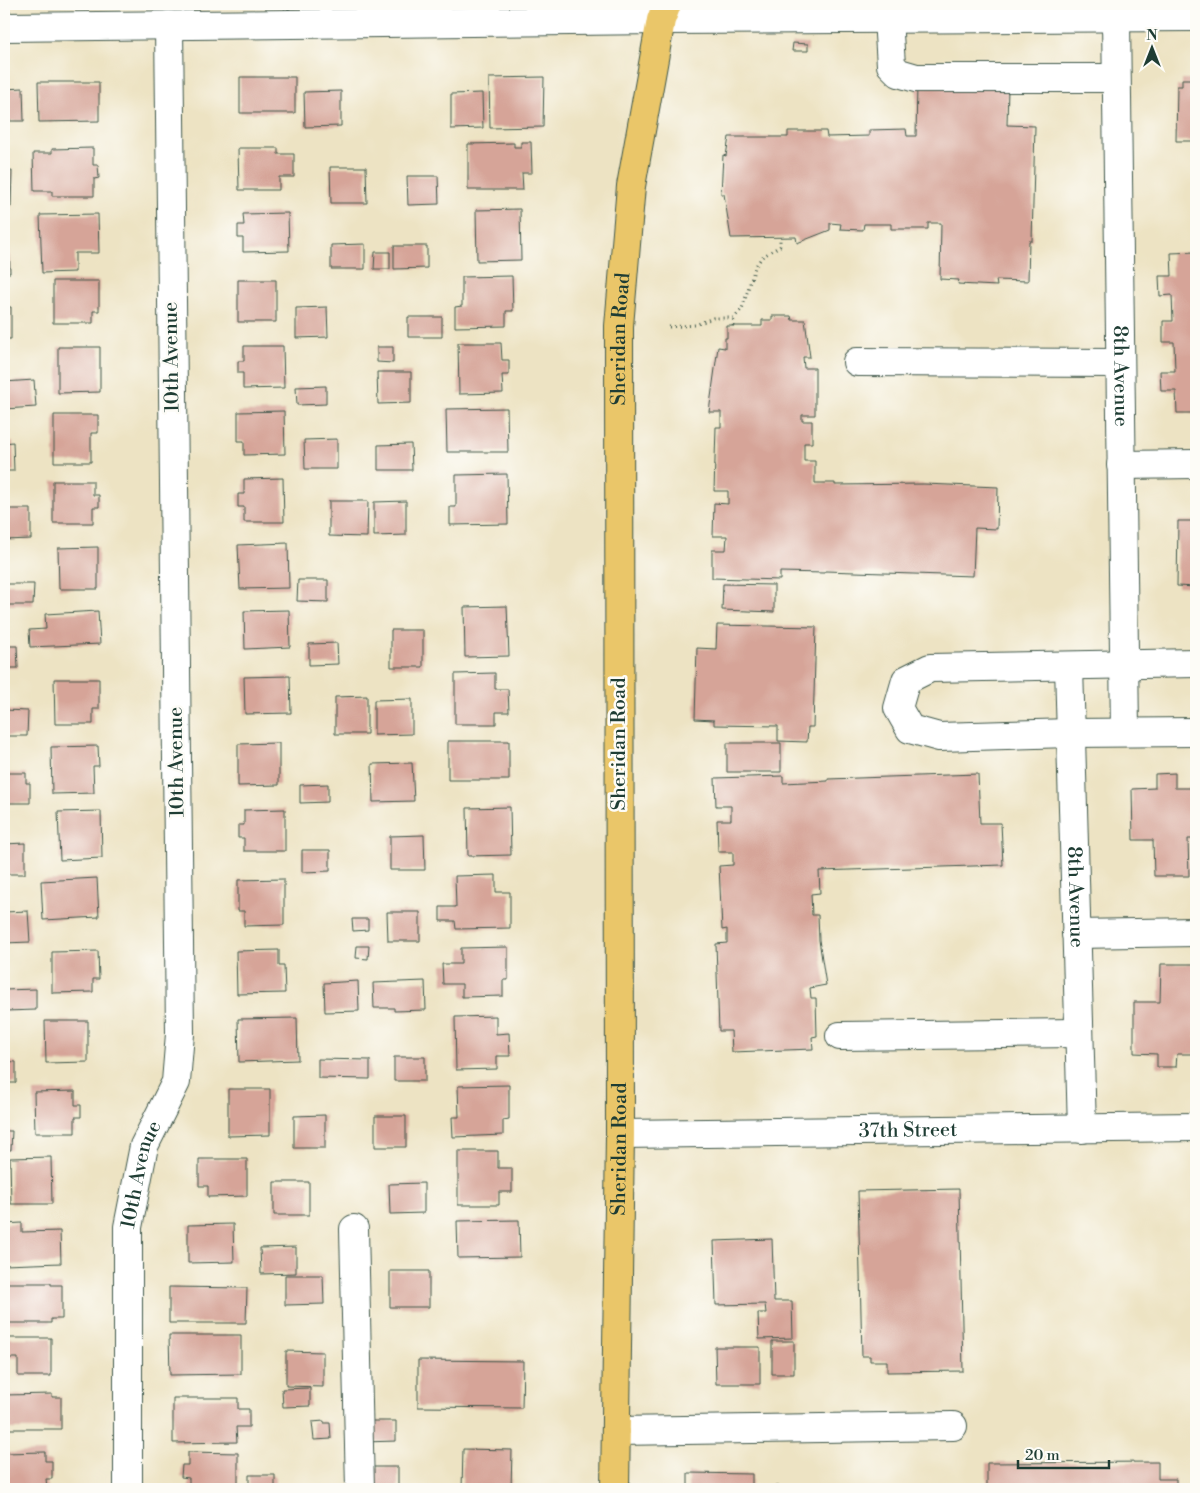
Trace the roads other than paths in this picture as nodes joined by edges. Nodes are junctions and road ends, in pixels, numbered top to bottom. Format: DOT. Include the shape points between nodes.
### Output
graph roads {
  1 [pos="1164,10"];
  2 [pos="664,12"];
  3 [pos="801,12"];
  4 [pos="419,13"];
  5 [pos="1104,13"];
  6 [pos="331,14"];
  7 [pos="1196,17"];
  8 [pos="888,19"];
  9 [pos="169,25"];
  10 [pos="4,27"];
  11 [pos="1116,78"];
  12 [pos="857,362"];
  13 [pos="1120,363"];
  14 [pos="1196,464"];
  15 [pos="1121,465"];
  16 [pos="1196,663"];
  17 [pos="1123,664"];
  18 [pos="1069,666"];
  19 [pos="1125,732"];
  20 [pos="1196,732"];
  21 [pos="1070,733"];
  22 [pos="1196,932"];
  23 [pos="1076,934"];
  24 [pos="1080,1033"];
  25 [pos="840,1036"];
  26 [pos="1196,1127"];
  27 [pos="1082,1129"];
  28 [pos="620,1134"];
  29 [pos="354,1229"];
  30 [pos="953,1426"];
  31 [pos="616,1431"];
  32 [pos="128,1489"];
  33 [pos="360,1489"];
  34 [pos="615,1489"];
  1 -- 5 [label="street"];
  1 -- 7 [label="street"];
  2 -- 3 [label="street"];
  2 -- 4 [label="street"];
  2 -- 28 [label="main road, Sheridan Road" via="631,186 619,326"];
  3 -- 8 [label="street"];
  4 -- 6 [label="street"];
  5 -- 8 [label="street"];
  5 -- 11 [label="street, 8th Avenue"];
  6 -- 9 [label="street"];
  8 -- 11 [label="street" via="891,65 900,73 916,78"];
  9 -- 10 [label="street"];
  9 -- 32 [label="street, 10th Avenue" via="180,1034 176,1082 144,1146 128,1227"];
  11 -- 13 [label="street, 8th Avenue"];
  12 -- 13 [label="street"];
  13 -- 15 [label="street, 8th Avenue"];
  14 -- 15 [label="street"];
  15 -- 17 [label="street, 8th Avenue"];
  16 -- 17 [label="street"];
  17 -- 18 [label="street"];
  17 -- 19 [label="street, 8th Avenue"];
  18 -- 21 [label="street, 8th Avenue"];
  18 -- 21 [label="street" via="930,668 906,680 898,708 910,729 939,737"];
  19 -- 20 [label="street"];
  19 -- 21 [label="street"];
  21 -- 23 [label="street, 8th Avenue"];
  22 -- 23 [label="street"];
  23 -- 24 [label="street, 8th Avenue"];
  24 -- 25 [label="street"];
  24 -- 27 [label="street, 8th Avenue"];
  26 -- 27 [label="street, 37th Street"];
  27 -- 28 [label="street, 37th Street"];
  28 -- 31 [label="main road, Sheridan Road"];
  29 -- 33 [label="street"];
  30 -- 31 [label="street"];
  31 -- 34 [label="main road, Sheridan Road"];
}
